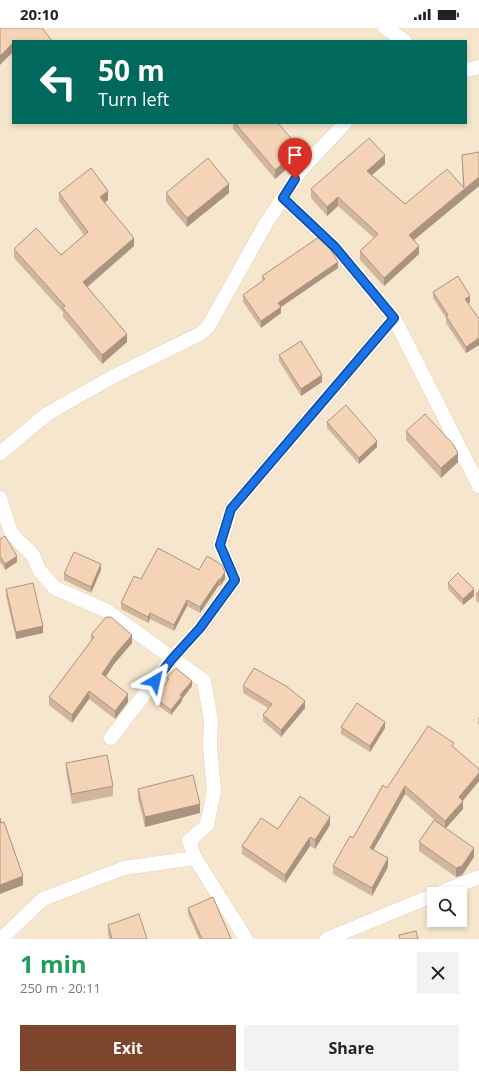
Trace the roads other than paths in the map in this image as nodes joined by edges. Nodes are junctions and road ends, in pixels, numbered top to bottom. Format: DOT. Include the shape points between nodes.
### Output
graph roads {
  1 [pos="385,28"];
  2 [pos="403,40"];
  3 [pos="479,67"];
  4 [pos="467,70"];
  5 [pos="344,124"];
  6 [pos="283,198"];
  7 [pos="394,318"];
  8 [pos="0,453"];
  9 [pos="479,486"];
  10 [pos="0,498"];
  11 [pos="172,659"];
  12 [pos="111,738"];
  13 [pos="195,858"];
  14 [pos="479,877"];
  15 [pos="454,887"];
  16 [pos="427,898"];
  17 [pos="1,939"];
  18 [pos="246,939"];
  19 [pos="327,939"];
  1 -- 2 [label="street"];
  3 -- 4 [label="street"];
  5 -- 6 [label="street" via="301,170"];
  6 -- 7 [label="street" via="335,247"];
  6 -- 8 [label="street" via="208,327 200,334 114,376 47,414"];
  7 -- 9 [label="street"];
  7 -- 11 [label="street" via="231,509 220,545 235,580 200,628"];
  10 -- 11 [label="street" via="11,533 33,555 39,570 55,588 107,611"];
  11 -- 12 [label="street"];
  11 -- 13 [label="street" via="204,682 211,720 210,746 214,791 207,825 189,841"];
  13 -- 17 [label="street" via="124,868 43,899"];
  13 -- 18 [label="street"];
  14 -- 15 [label="street"];
  16 -- 19 [label="street"];
}
